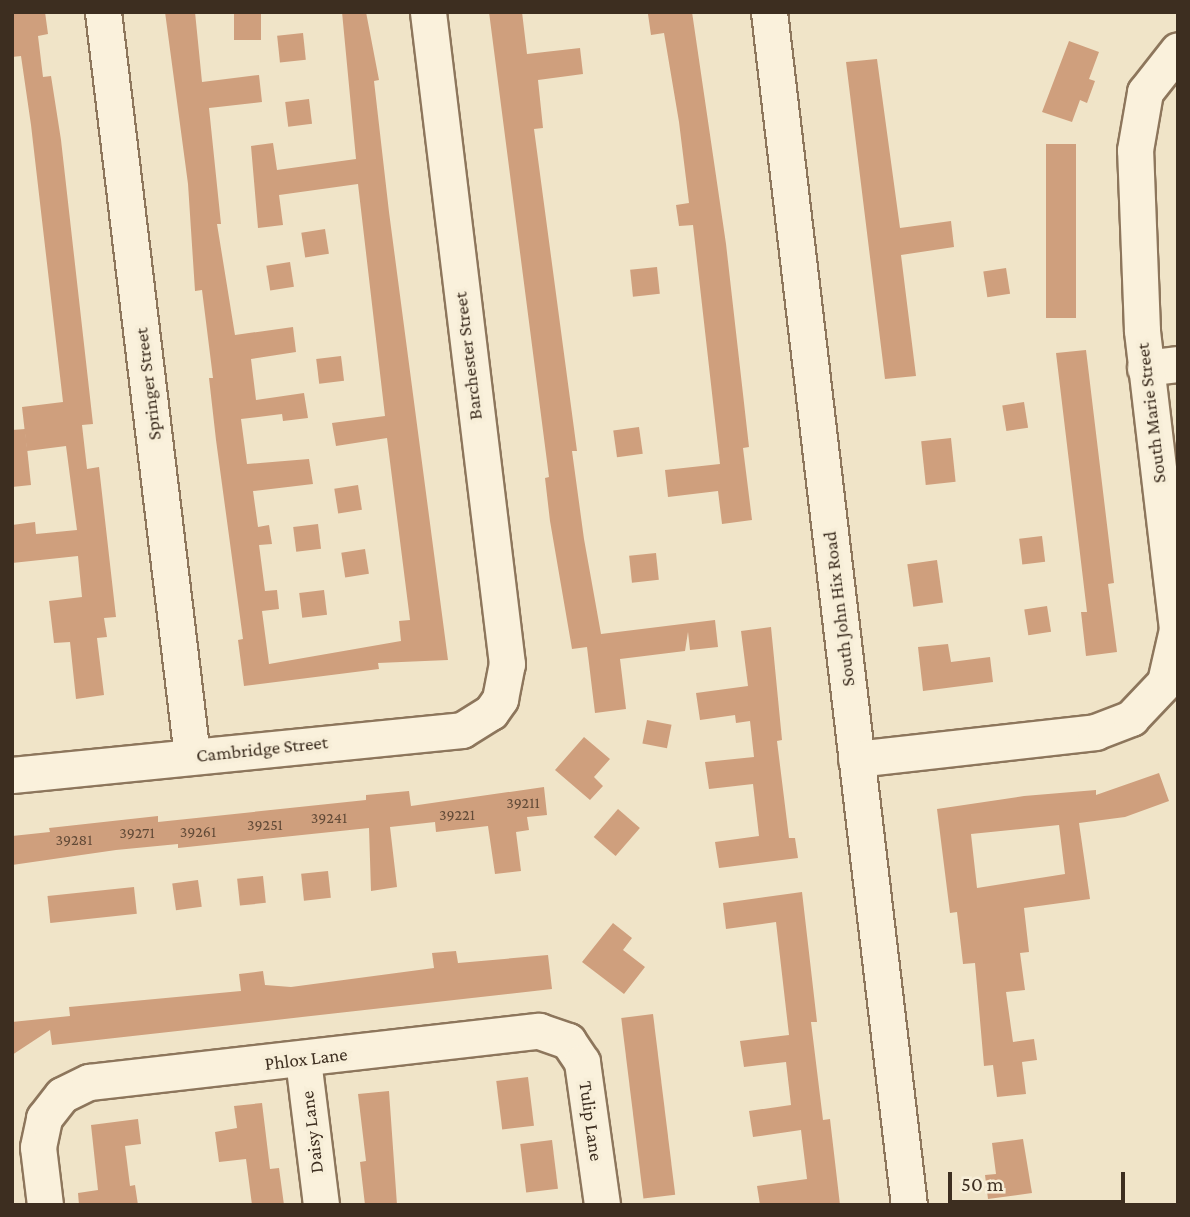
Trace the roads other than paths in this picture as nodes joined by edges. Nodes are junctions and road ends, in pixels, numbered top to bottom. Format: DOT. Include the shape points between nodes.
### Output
graph roads {
  1 [pos="103,12"];
  2 [pos="428,12"];
  3 [pos="768,12"];
  4 [pos="1178,50"];
  5 [pos="1161,366"];
  6 [pos="500,699"];
  7 [pos="192,756"];
  8 [pos="856,759"];
  9 [pos="12,775"];
  10 [pos="568,1041"];
  11 [pos="303,1060"];
  12 [pos="45,1205"];
  13 [pos="321,1205"];
  14 [pos="601,1205"];
  15 [pos="909,1205"];
  1 -- 7 [label="street, Springer Street"];
  2 -- 6 [label="street, Barchester Street" via="507,664"];
  3 -- 8 [label="street, South John Hix Road"];
  4 -- 5 [label="street, South Marie Street" via="1151,81 1139,107 1135,150"];
  5 -- 8 [label="street, South Marie Street" via="1177,629 1172,663 1155,696 1131,718 1096,732"];
  6 -- 7 [label="street, Cambridge Street" via="491,712 462,730"];
  7 -- 9 [label="street, Cambridge Street"];
  8 -- 15 [label="street, South John Hix Road"];
  10 -- 11 [label="street, Phlox Lane" via="539,1031"];
  10 -- 14 [label="street, Tulip Lane" via="582,1062 586,1081"];
  11 -- 12 [label="street, Phlox Lane" via="89,1083 62,1095 51,1106 38,1147"];
  11 -- 13 [label="street, Daisy Lane"];
}
